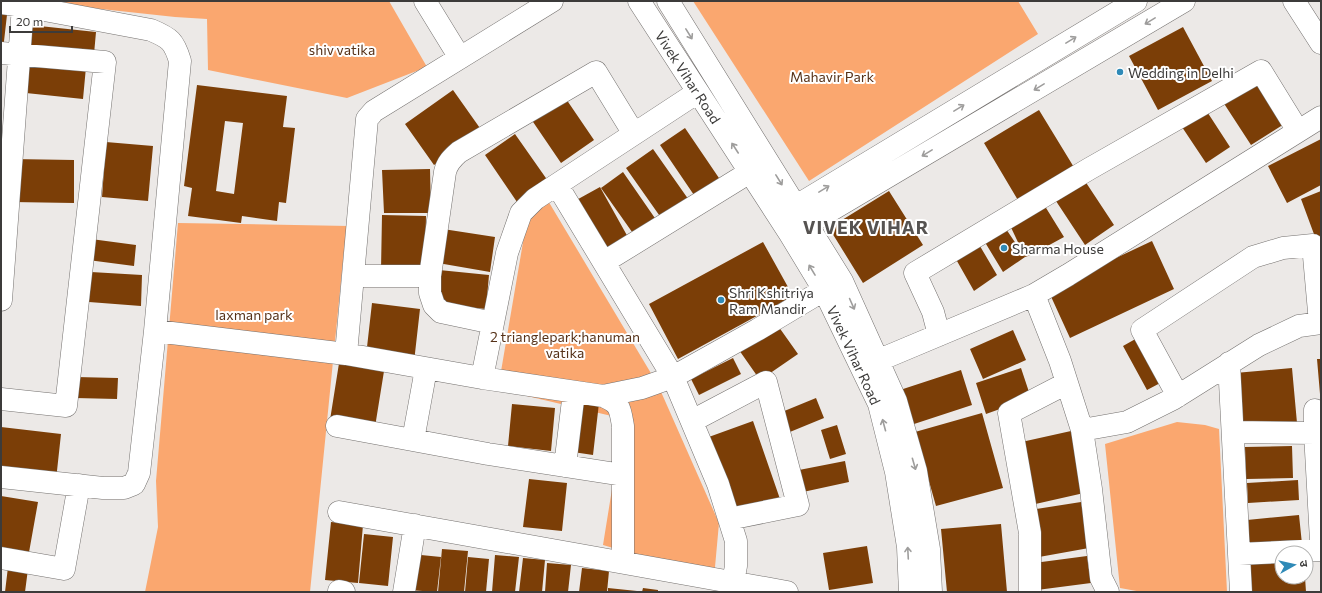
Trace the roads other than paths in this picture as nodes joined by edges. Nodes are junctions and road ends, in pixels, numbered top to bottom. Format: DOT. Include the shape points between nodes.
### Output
graph roads {
  1 [pos="425,1"];
  2 [pos="552,1"];
  3 [pos="639,1"];
  4 [pos="668,1"];
  5 [pos="1136,1"];
  6 [pos="1184,1"];
  7 [pos="1294,1"];
  8 [pos="1,3"];
  9 [pos="23,6"];
  10 [pos="1321,43"];
  11 [pos="10,53"];
  12 [pos="460,58"];
  13 [pos="698,92"];
  14 [pos="1321,117"];
  15 [pos="1298,131"];
  16 [pos="634,134"];
  17 [pos="750,172"];
  18 [pos="558,185"];
  19 [pos="793,221"];
  20 [pos="604,262"];
  21 [pos="353,276"];
  22 [pos="430,276"];
  23 [pos="824,290"];
  24 [pos="1034,295"];
  25 [pos="1,300"];
  26 [pos="493,323"];
  27 [pos="1321,323"];
  28 [pos="155,331"];
  29 [pos="939,335"];
  30 [pos="346,354"];
  31 [pos="1230,363"];
  32 [pos="869,364"];
  33 [pos="426,368"];
  34 [pos="673,377"];
  35 [pos="482,378"];
  36 [pos="1067,382"];
  37 [pos="574,392"];
  38 [pos="603,396"];
  39 [pos="1178,396"];
  40 [pos="1,399"];
  41 [pos="1315,410"];
  42 [pos="692,421"];
  43 [pos="337,426"];
  44 [pos="1082,430"];
  45 [pos="1233,432"];
  46 [pos="1315,433"];
  47 [pos="413,440"];
  48 [pos="565,466"];
  49 [pos="623,475"];
  50 [pos="1,477"];
  51 [pos="80,485"];
  52 [pos="339,512"];
  53 [pos="729,519"];
  54 [pos="415,525"];
  55 [pos="1321,541"];
  56 [pos="1321,550"];
  57 [pos="1239,554"];
  58 [pos="1,558"];
  59 [pos="623,562"];
  60 [pos="733,582"];
  61 [pos="404,592"];
  62 [pos="787,592"];
  63 [pos="910,592"];
  64 [pos="932,592"];
  65 [pos="1030,592"];
  66 [pos="1108,592"];
  67 [pos="1241,592"];
  1 -- 12 [label="street"];
  2 -- 12 [label="street"];
  3 -- 13 [label="street, Vivek Vihar Road"];
  4 -- 19 [label="street, Vivek Vihar Road, one-way"];
  19 -- 5 [label="street, one-way"];
  6 -- 19 [label="street, one-way"];
  7 -- 10 [label="street"];
  8 -- 9 [label="street"];
  9 -- 11 [label="street"];
  9 -- 28 [label="street" via="150,30 165,36 176,46 180,62"];
  11 -- 25 [label="street"];
  11 -- 40 [label="street" via="105,62 66,406"];
  12 -- 21 [label="street" via="374,111 367,119"];
  13 -- 16 [label="street"];
  17 -- 13 [label="street, Vivek Vihar Road, one-way"];
  14 -- 15 [label="street"];
  15 -- 24 [label="street"];
  15 -- 29 [label="street" via="1261,71 915,273 933,312"];
  16 -- 18 [label="street"];
  16 -- 22 [label="street" via="596,72 459,152 447,165 445,172"];
  17 -- 19 [label="street, Vivek Vihar Road"];
  17 -- 20 [label="street"];
  18 -- 20 [label="street"];
  18 -- 26 [label="street" via="535,199 522,213 507,253"];
  23 -- 19 [label="street, Vivek Vihar Road, one-way"];
  19 -- 32 [label="street, Vivek Vihar Road, one-way" via="842,281"];
  20 -- 34 [label="street"];
  21 -- 22 [label="street"];
  21 -- 30 [label="street"];
  22 -- 26 [label="street" via="430,293 434,305 441,312"];
  23 -- 32 [label="street, Vivek Vihar Road"];
  23 -- 34 [label="street"];
  24 -- 29 [label="street"];
  24 -- 36 [label="street"];
  26 -- 35 [label="street"];
  27 -- 31 [label="street" via="1299,326 1259,345"];
  27 -- 39 [label="street" via="1314,245 1283,248 1253,257 1142,330"];
  28 -- 30 [label="street"];
  28 -- 51 [label="street" via="139,473 134,484 124,488"];
  29 -- 32 [label="street"];
  30 -- 33 [label="street"];
  31 -- 39 [label="street"];
  31 -- 45 [label="street"];
  63 -- 32 [label="street, Vivek Vihar Road, one-way" via="908,547 896,472"];
  32 -- 64 [label="street, Vivek Vihar Road, one-way" via="896,401 916,471 929,549"];
  33 -- 35 [label="street"];
  33 -- 47 [label="street"];
  34 -- 38 [label="street" via="642,388"];
  34 -- 42 [label="street"];
  35 -- 37 [label="street"];
  36 -- 44 [label="street"];
  36 -- 65 [label="street" via="1009,413 1030,533"];
  37 -- 38 [label="street"];
  37 -- 48 [label="street"];
  38 -- 49 [label="street" via="614,401 620,409 623,426"];
  39 -- 44 [label="street" via="1127,422"];
  41 -- 46 [label="street"];
  42 -- 53 [label="street" via="718,484"];
  42 -- 53 [label="street" via="766,382 798,505"];
  43 -- 47 [label="street"];
  44 -- 66 [label="street" via="1101,578"];
  45 -- 46 [label="street"];
  45 -- 57 [label="street"];
  46 -- 55 [label="street"];
  47 -- 48 [label="street"];
  48 -- 49 [label="street"];
  49 -- 59 [label="street"];
  50 -- 51 [label="street"];
  51 -- 58 [label="street" via="64,569"];
  52 -- 54 [label="street"];
  53 -- 60 [label="street" via="736,541"];
  54 -- 59 [label="street"];
  54 -- 61 [label="street"];
  56 -- 57 [label="street"];
  57 -- 67 [label="street"];
  59 -- 60 [label="street"];
  60 -- 62 [label="street"];
}
